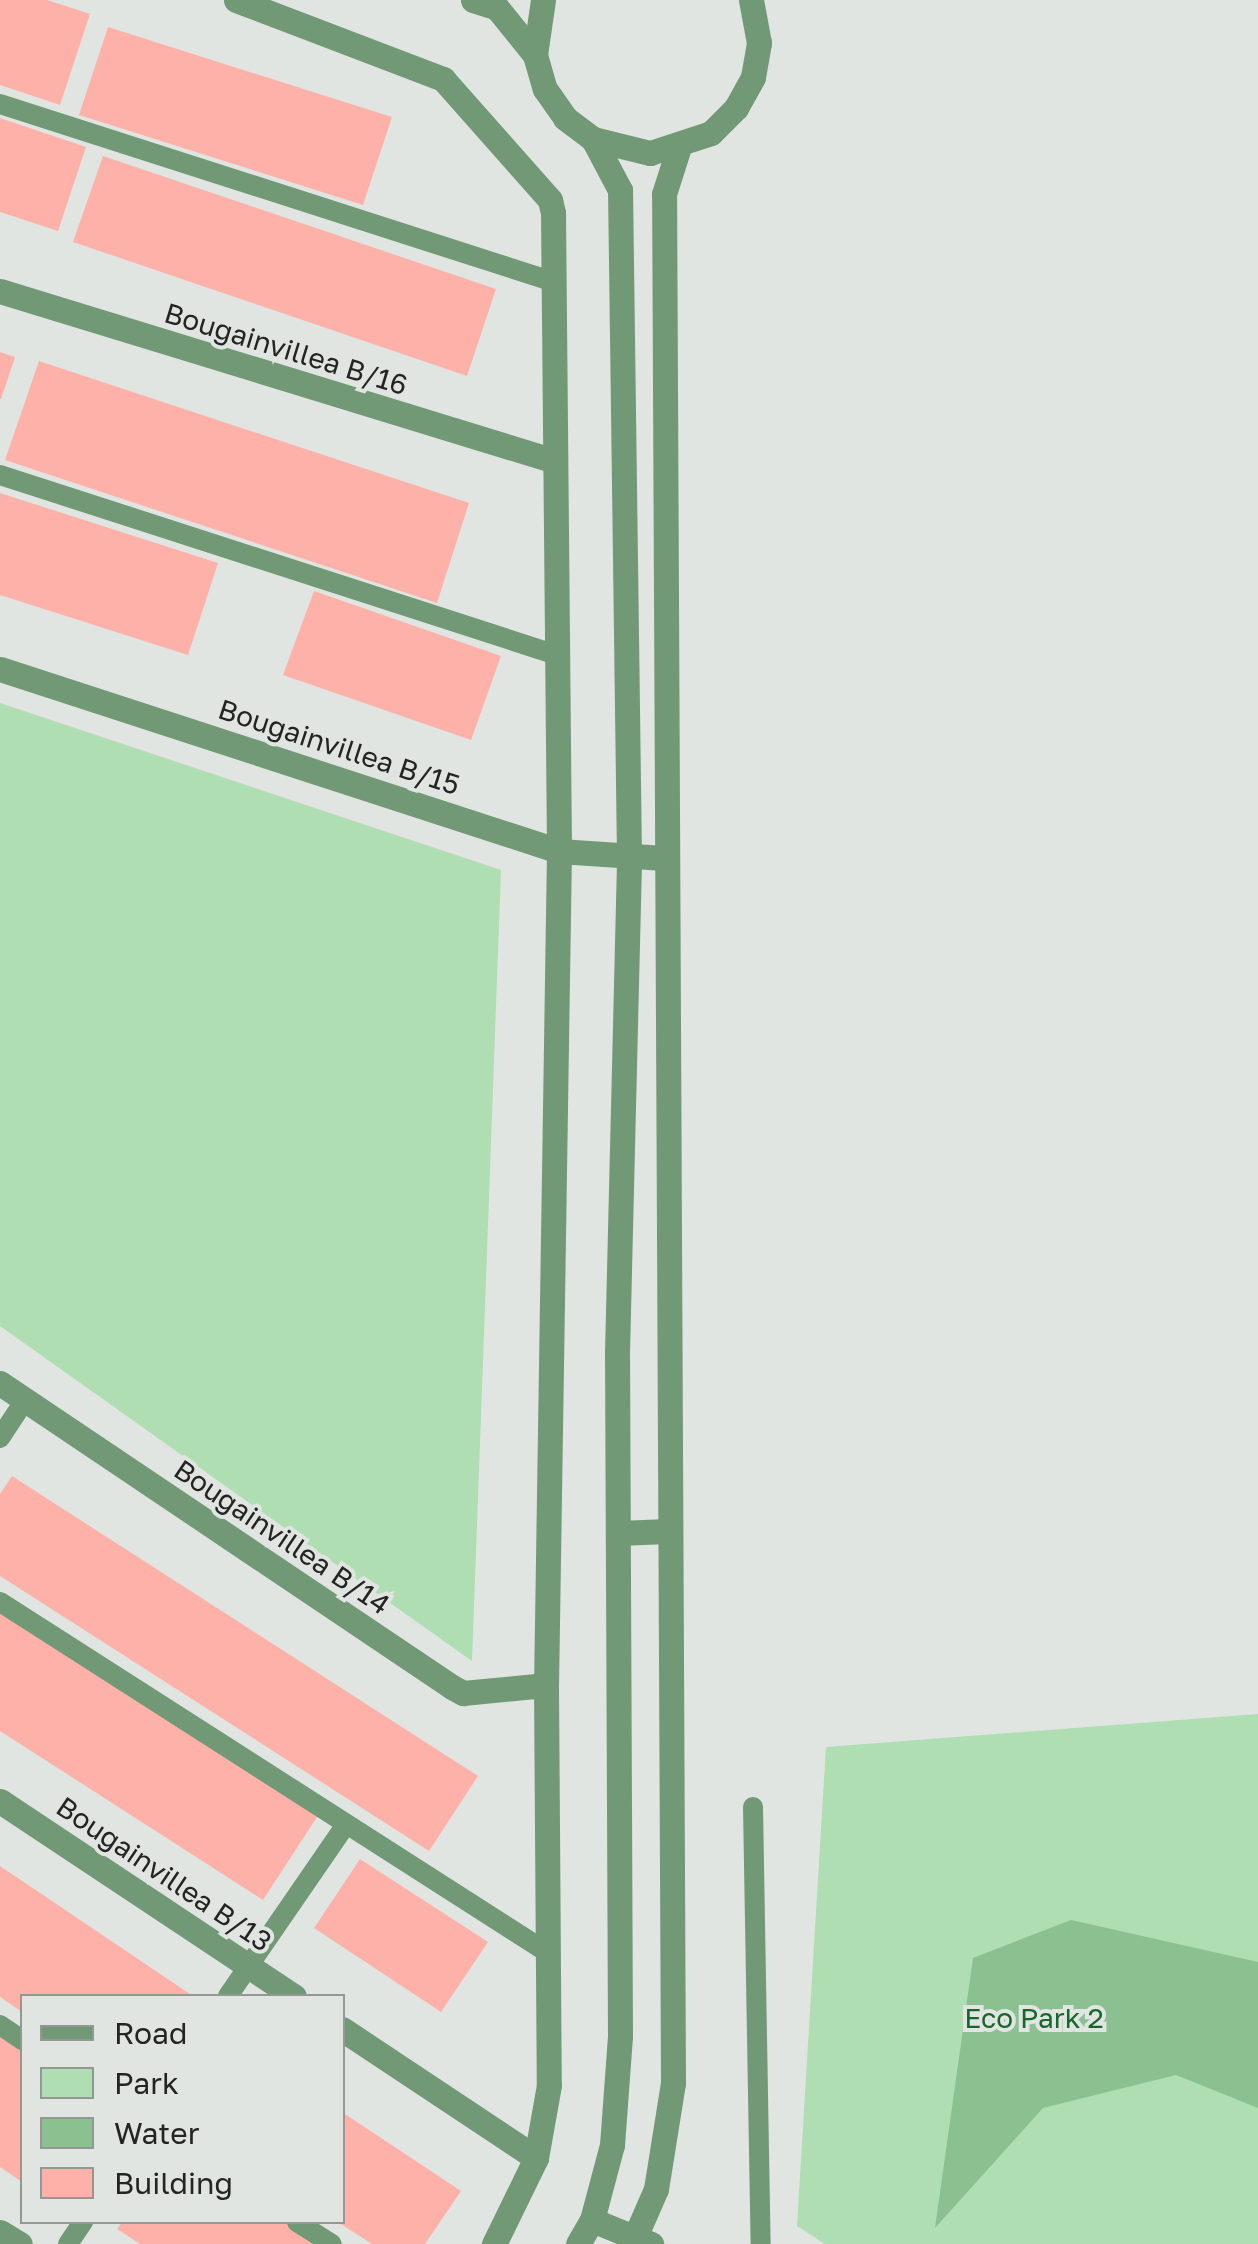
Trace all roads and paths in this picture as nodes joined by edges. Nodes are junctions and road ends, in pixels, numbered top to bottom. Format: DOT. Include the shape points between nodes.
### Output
graph roads {
  1 [pos="236,0"];
  2 [pos="473,0"];
  3 [pos="542,0"];
  4 [pos="750,0"];
  5 [pos="535,55"];
  6 [pos="0,104"];
  7 [pos="593,139"];
  8 [pos="679,147"];
  9 [pos="554,282"];
  10 [pos="0,291"];
  11 [pos="556,461"];
  12 [pos="0,476"];
  13 [pos="557,655"];
  14 [pos="0,669"];
  15 [pos="559,850"];
  16 [pos="628,857"];
  17 [pos="664,858"];
  18 [pos="0,1384"];
  19 [pos="25,1400"];
  20 [pos="0,1438"];
  21 [pos="668,1531"];
  22 [pos="618,1533"];
  23 [pos="0,1602"];
  24 [pos="546,1685"];
  25 [pos="0,1801"];
  26 [pos="752,1806"];
  27 [pos="344,1827"];
  28 [pos="545,1951"];
  29 [pos="247,1965"];
  30 [pos="229,1994"];
  31 [pos="291,1994"];
  32 [pos="345,2031"];
  33 [pos="536,2158"];
  34 [pos="592,2220"];
  35 [pos="300,2224"];
  36 [pos="0,2232"];
  37 [pos="639,2242"];
  38 [pos="20,2244"];
  39 [pos="332,2244"];
  40 [pos="494,2244"];
  41 [pos="578,2244"];
  42 [pos="761,2244"];
  1 -- 9 [label="street" via="443,79 470,103 553,213"];
  2 -- 5 [label="street" via="496,8"];
  3 -- 5 [label="street"];
  4 -- 8 [label="street" via="760,43 753,77 736,108 711,132"];
  5 -- 7 [label="street" via="545,89 564,118"];
  6 -- 9 [label="lane"];
  7 -- 8 [label="street" via="650,152"];
  7 -- 16 [label="street" via="620,190"];
  8 -- 17 [label="street" via="664,194"];
  9 -- 11 [label="street"];
  10 -- 11 [label="street, Bougainvillea B/16"];
  11 -- 13 [label="street"];
  12 -- 13 [label="lane"];
  13 -- 15 [label="street"];
  14 -- 15 [label="street, Bougainvillea B/15"];
  15 -- 16 [label="street, Bougainvillea B/15"];
  15 -- 24 [label="street"];
  16 -- 17 [label="street, Bougainvillea B/15"];
  16 -- 22 [label="street"];
  17 -- 21 [label="street"];
  18 -- 19 [label="street, Bougainvillea B/14"];
  19 -- 20 [label="lane"];
  19 -- 24 [label="street, Bougainvillea B/14" via="452,1687 463,1692"];
  21 -- 22 [label="street"];
  21 -- 37 [label="street" via="673,2083 656,2189"];
  22 -- 34 [label="street" via="620,2036 612,2146"];
  23 -- 27 [label="lane"];
  24 -- 28 [label="street"];
  25 -- 29 [label="street, Bougainvillea B/13"];
  26 -- 42 [label="lane"];
  27 -- 28 [label="lane"];
  27 -- 29 [label="lane"];
  28 -- 33 [label="street" via="549,2085"];
  29 -- 30 [label="lane"];
  29 -- 31 [label="street, Bougainvillea B/13"];
  32 -- 33 [label="street"];
  33 -- 40 [label="street"];
  34 -- 37 [label="street"];
  34 -- 41 [label="street"];
  35 -- 39 [label="lane"];
  36 -- 38 [label="street"];
}
